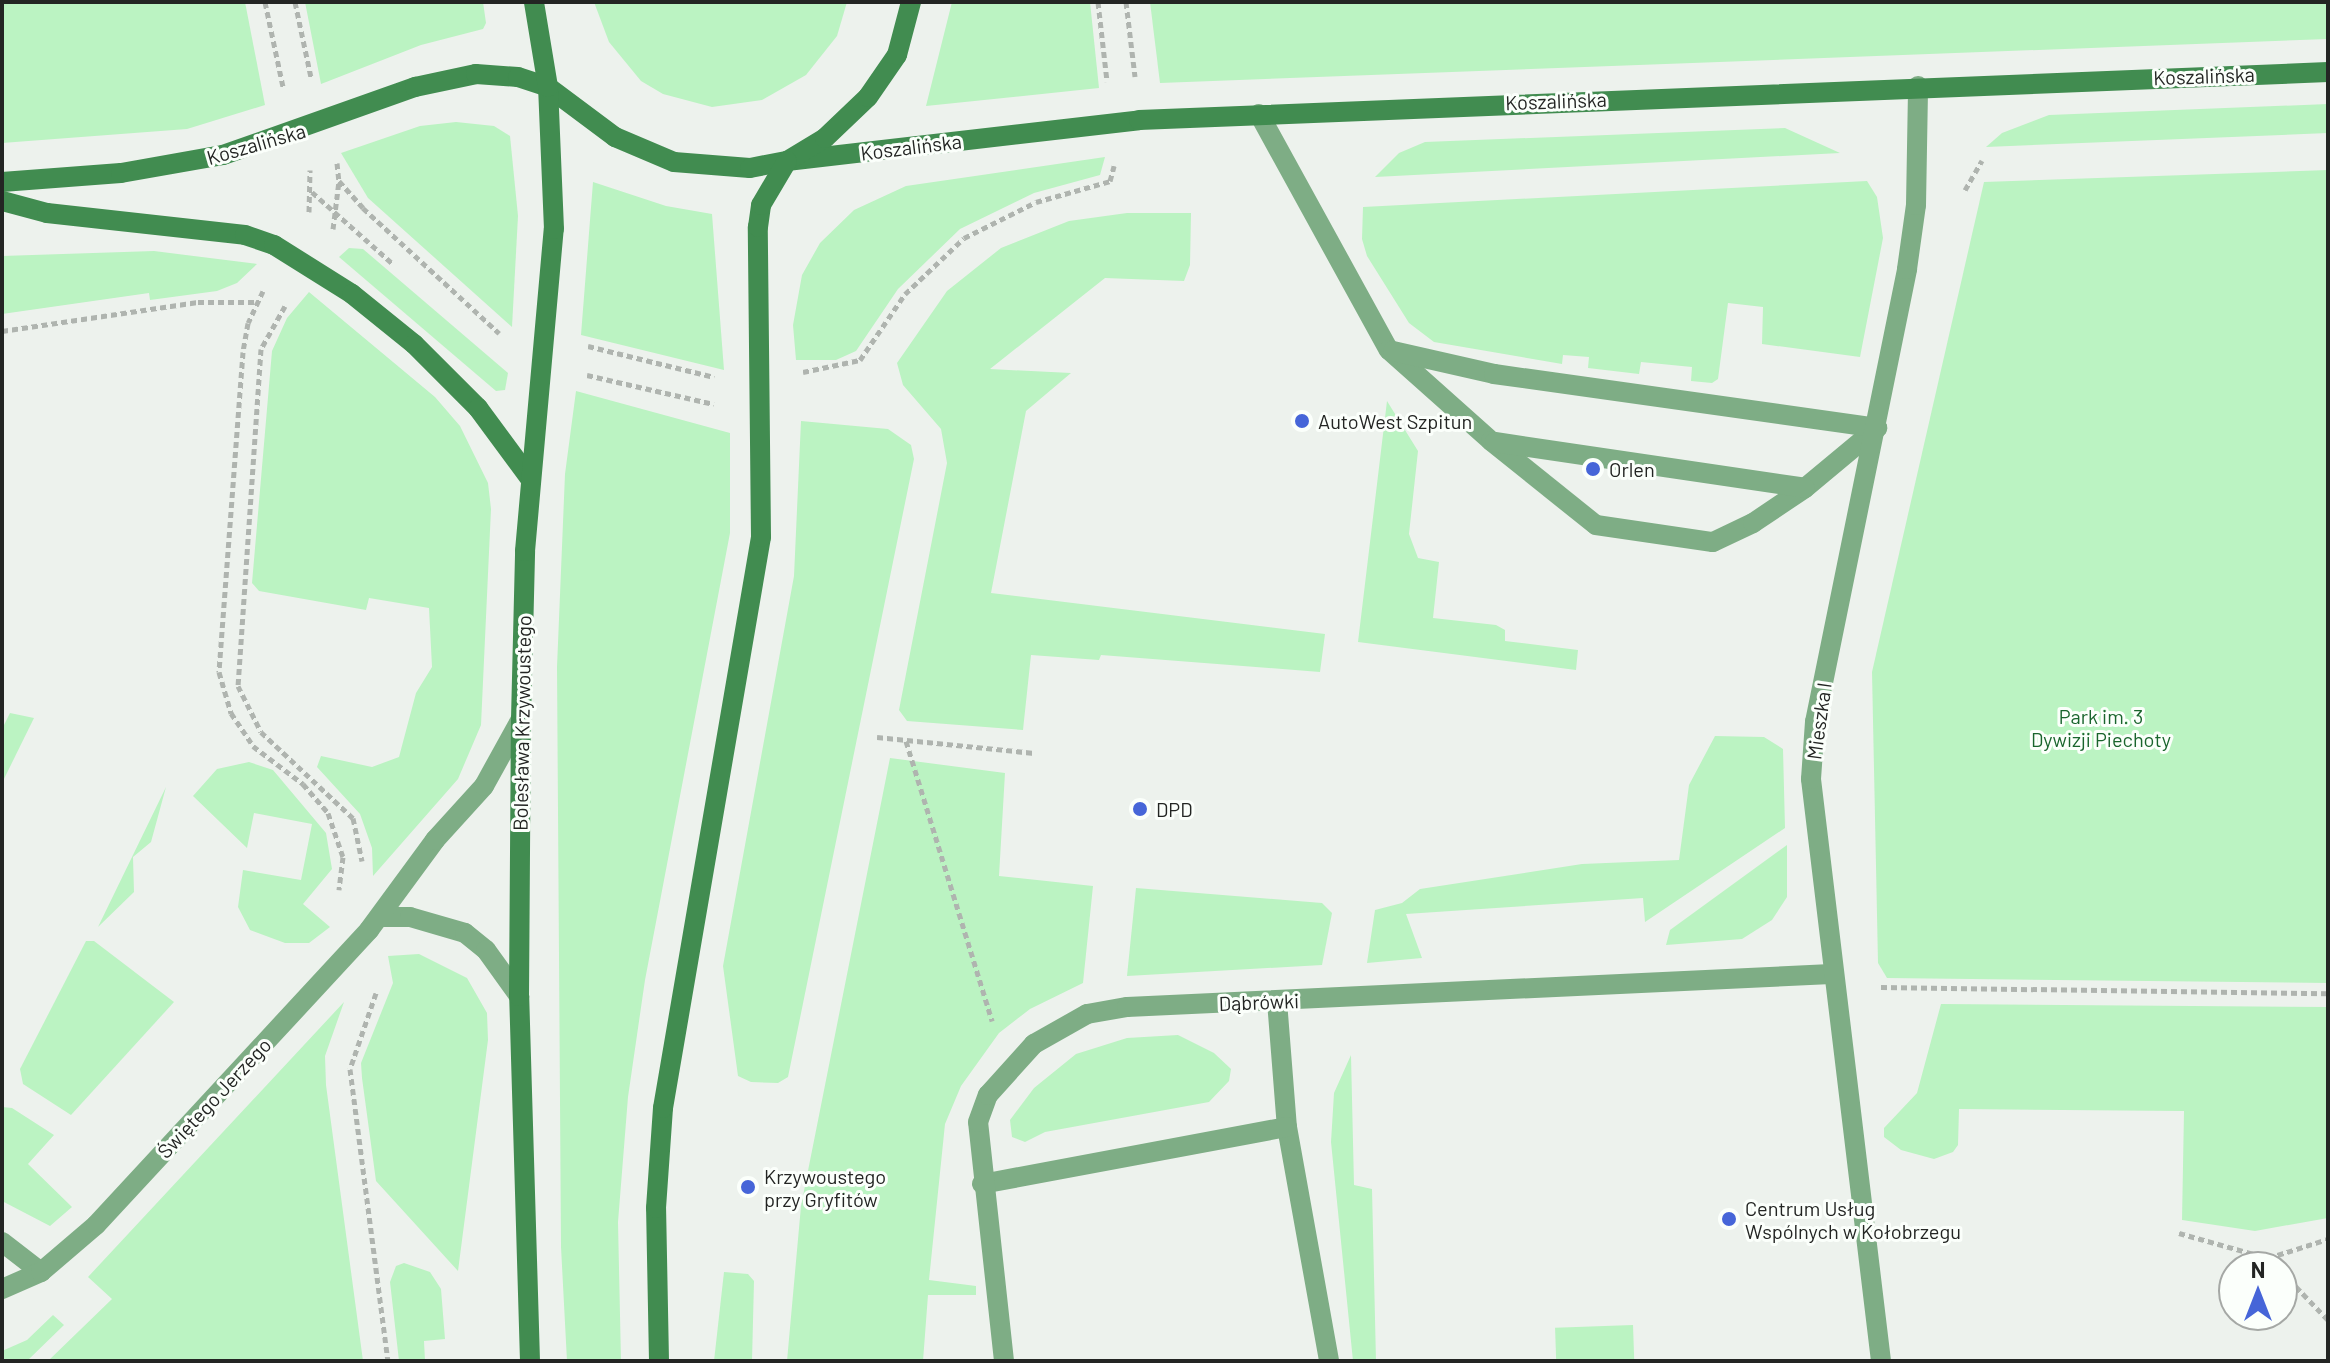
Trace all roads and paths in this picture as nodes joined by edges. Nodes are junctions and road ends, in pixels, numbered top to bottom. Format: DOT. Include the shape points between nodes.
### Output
graph roads {
  1 [pos="265,2"];
  2 [pos="295,2"];
  3 [pos="534,2"];
  4 [pos="911,2"];
  5 [pos="1098,2"];
  6 [pos="1126,2"];
  7 [pos="2328,72"];
  8 [pos="1136,85"];
  9 [pos="1918,86"];
  10 [pos="313,87"];
  11 [pos="548,87"];
  12 [pos="1107,87"];
  13 [pos="285,98"];
  14 [pos="1259,114"];
  15 [pos="336,155"];
  16 [pos="1113,155"];
  17 [pos="787,161"];
  18 [pos="1982,161"];
  19 [pos="310,165"];
  20 [pos="339,181"];
  21 [pos="2,182"];
  22 [pos="336,197"];
  23 [pos="1964,197"];
  24 [pos="2,201"];
  25 [pos="345,221"];
  26 [pos="293,297"];
  27 [pos="2,331"];
  28 [pos="511,334"];
  29 [pos="581,345"];
  30 [pos="1389,350"];
  31 [pos="578,373"];
  32 [pos="795,373"];
  33 [pos="725,380"];
  34 [pos="727,407"];
  35 [pos="1877,428"];
  36 [pos="1491,441"];
  37 [pos="531,480"];
  38 [pos="1805,488"];
  39 [pos="521,719"];
  40 [pos="877,737"];
  41 [pos="906,741"];
  42 [pos="1034,753"];
  43 [pos="361,873"];
  44 [pos="337,901"];
  45 [pos="381,917"];
  46 [pos="1831,974"];
  47 [pos="378,984"];
  48 [pos="1873,987"];
  49 [pos="2328,993"];
  50 [pos="519,996"];
  51 [pos="1277,1001"];
  52 [pos="1007,1072"];
  53 [pos="1287,1127"];
  54 [pos="982,1184"];
  55 [pos="2179,1233"];
  56 [pos="2328,1239"];
  57 [pos="2,1242"];
  58 [pos="2243,1251"];
  59 [pos="2290,1251"];
  60 [pos="41,1272"];
  61 [pos="2,1289"];
  62 [pos="2298,1289"];
  63 [pos="2328,1320"];
  64 [pos="388,1361"];
  65 [pos="530,1361"];
  66 [pos="659,1361"];
  67 [pos="1004,1361"];
  68 [pos="1329,1361"];
  69 [pos="1881,1361"];
  1 -- 13 [label="path"];
  2 -- 10 [label="path"];
  3 -- 11 [label="main road, Bolesława Krzywoustego"];
  4 -- 17 [label="main road" via="897,55 868,97 825,138"];
  5 -- 12 [label="path"];
  6 -- 8 [label="path"];
  7 -- 9 [label="main road, Koszalińska"];
  9 -- 14 [label="main road, Koszalińska"];
  9 -- 35 [label="street, Mieszka I" via="1916,205"];
  11 -- 17 [label="main road, Koszalińska" via="615,137 674,162 750,168"];
  11 -- 21 [label="main road, Koszalińska" via="498,74 451,77 233,153 145,170"];
  11 -- 37 [label="main road, Bolesława Krzywoustego" via="554,229"];
  14 -- 17 [label="main road, Koszalińska" via="1111,122"];
  14 -- 30 [label="street"];
  15 -- 20 [label="path"];
  16 -- 32 [label="path" via="1110,181 1036,202 955,246 905,294 860,360"];
  17 -- 66 [label="main road" via="761,205 758,227 761,537 663,1108 656,1208"];
  18 -- 23 [label="path" via="1967,182"];
  19 -- 25 [label="path" via="312,192"];
  20 -- 22 [label="path"];
  20 -- 28 [label="path" via="499,333"];
  24 -- 37 [label="main road" via="47,213 245,235 274,245 352,294 414,344 478,408"];
  26 -- 43 [label="path" via="277,315 261,349 238,686 261,732 353,818"];
  27 -- 44 [label="path" via="198,302 255,302 243,352 219,672 231,713 253,746 303,784 328,813 343,857"];
  29 -- 33 [label="path"];
  30 -- 35 [label="street" via="1494,374"];
  30 -- 36 [label="street"];
  31 -- 34 [label="path"];
  35 -- 38 [label="street"];
  35 -- 46 [label="street, Mieszka I" via="1815,722 1811,779"];
  36 -- 38 [label="street"];
  36 -- 38 [label="street" via="1596,525 1713,542"];
  37 -- 39 [label="main road, Bolesława Krzywoustego"];
  39 -- 45 [label="street, Świętego Jerzego" via="484,786 435,840"];
  39 -- 50 [label="main road, Bolesława Krzywoustego"];
  40 -- 41 [label="path"];
  41 -- 42 [label="path"];
  41 -- 52 [label="path"];
  45 -- 50 [label="street" via="410,917 465,933 486,950"];
  45 -- 60 [label="street, Świętego Jerzego" via="96,1225"];
  46 -- 51 [label="street, Dąbrówki"];
  46 -- 69 [label="street, Mieszka I"];
  47 -- 64 [label="path" via="350,1069"];
  48 -- 49 [label="path"];
  50 -- 65 [label="main road, Bolesława Krzywoustego"];
  51 -- 52 [label="street, Dąbrówki" via="1107,1009 1034,1044"];
  51 -- 53 [label="street"];
  52 -- 54 [label="street, Dąbrówki" via="988,1095 978,1122"];
  53 -- 54 [label="street"];
  53 -- 68 [label="street"];
  54 -- 67 [label="street, Dąbrówki"];
  55 -- 58 [label="path"];
  56 -- 59 [label="path"];
  57 -- 60 [label="street"];
  60 -- 61 [label="street, Świętego Jerzego"];
  62 -- 63 [label="path"];
}
